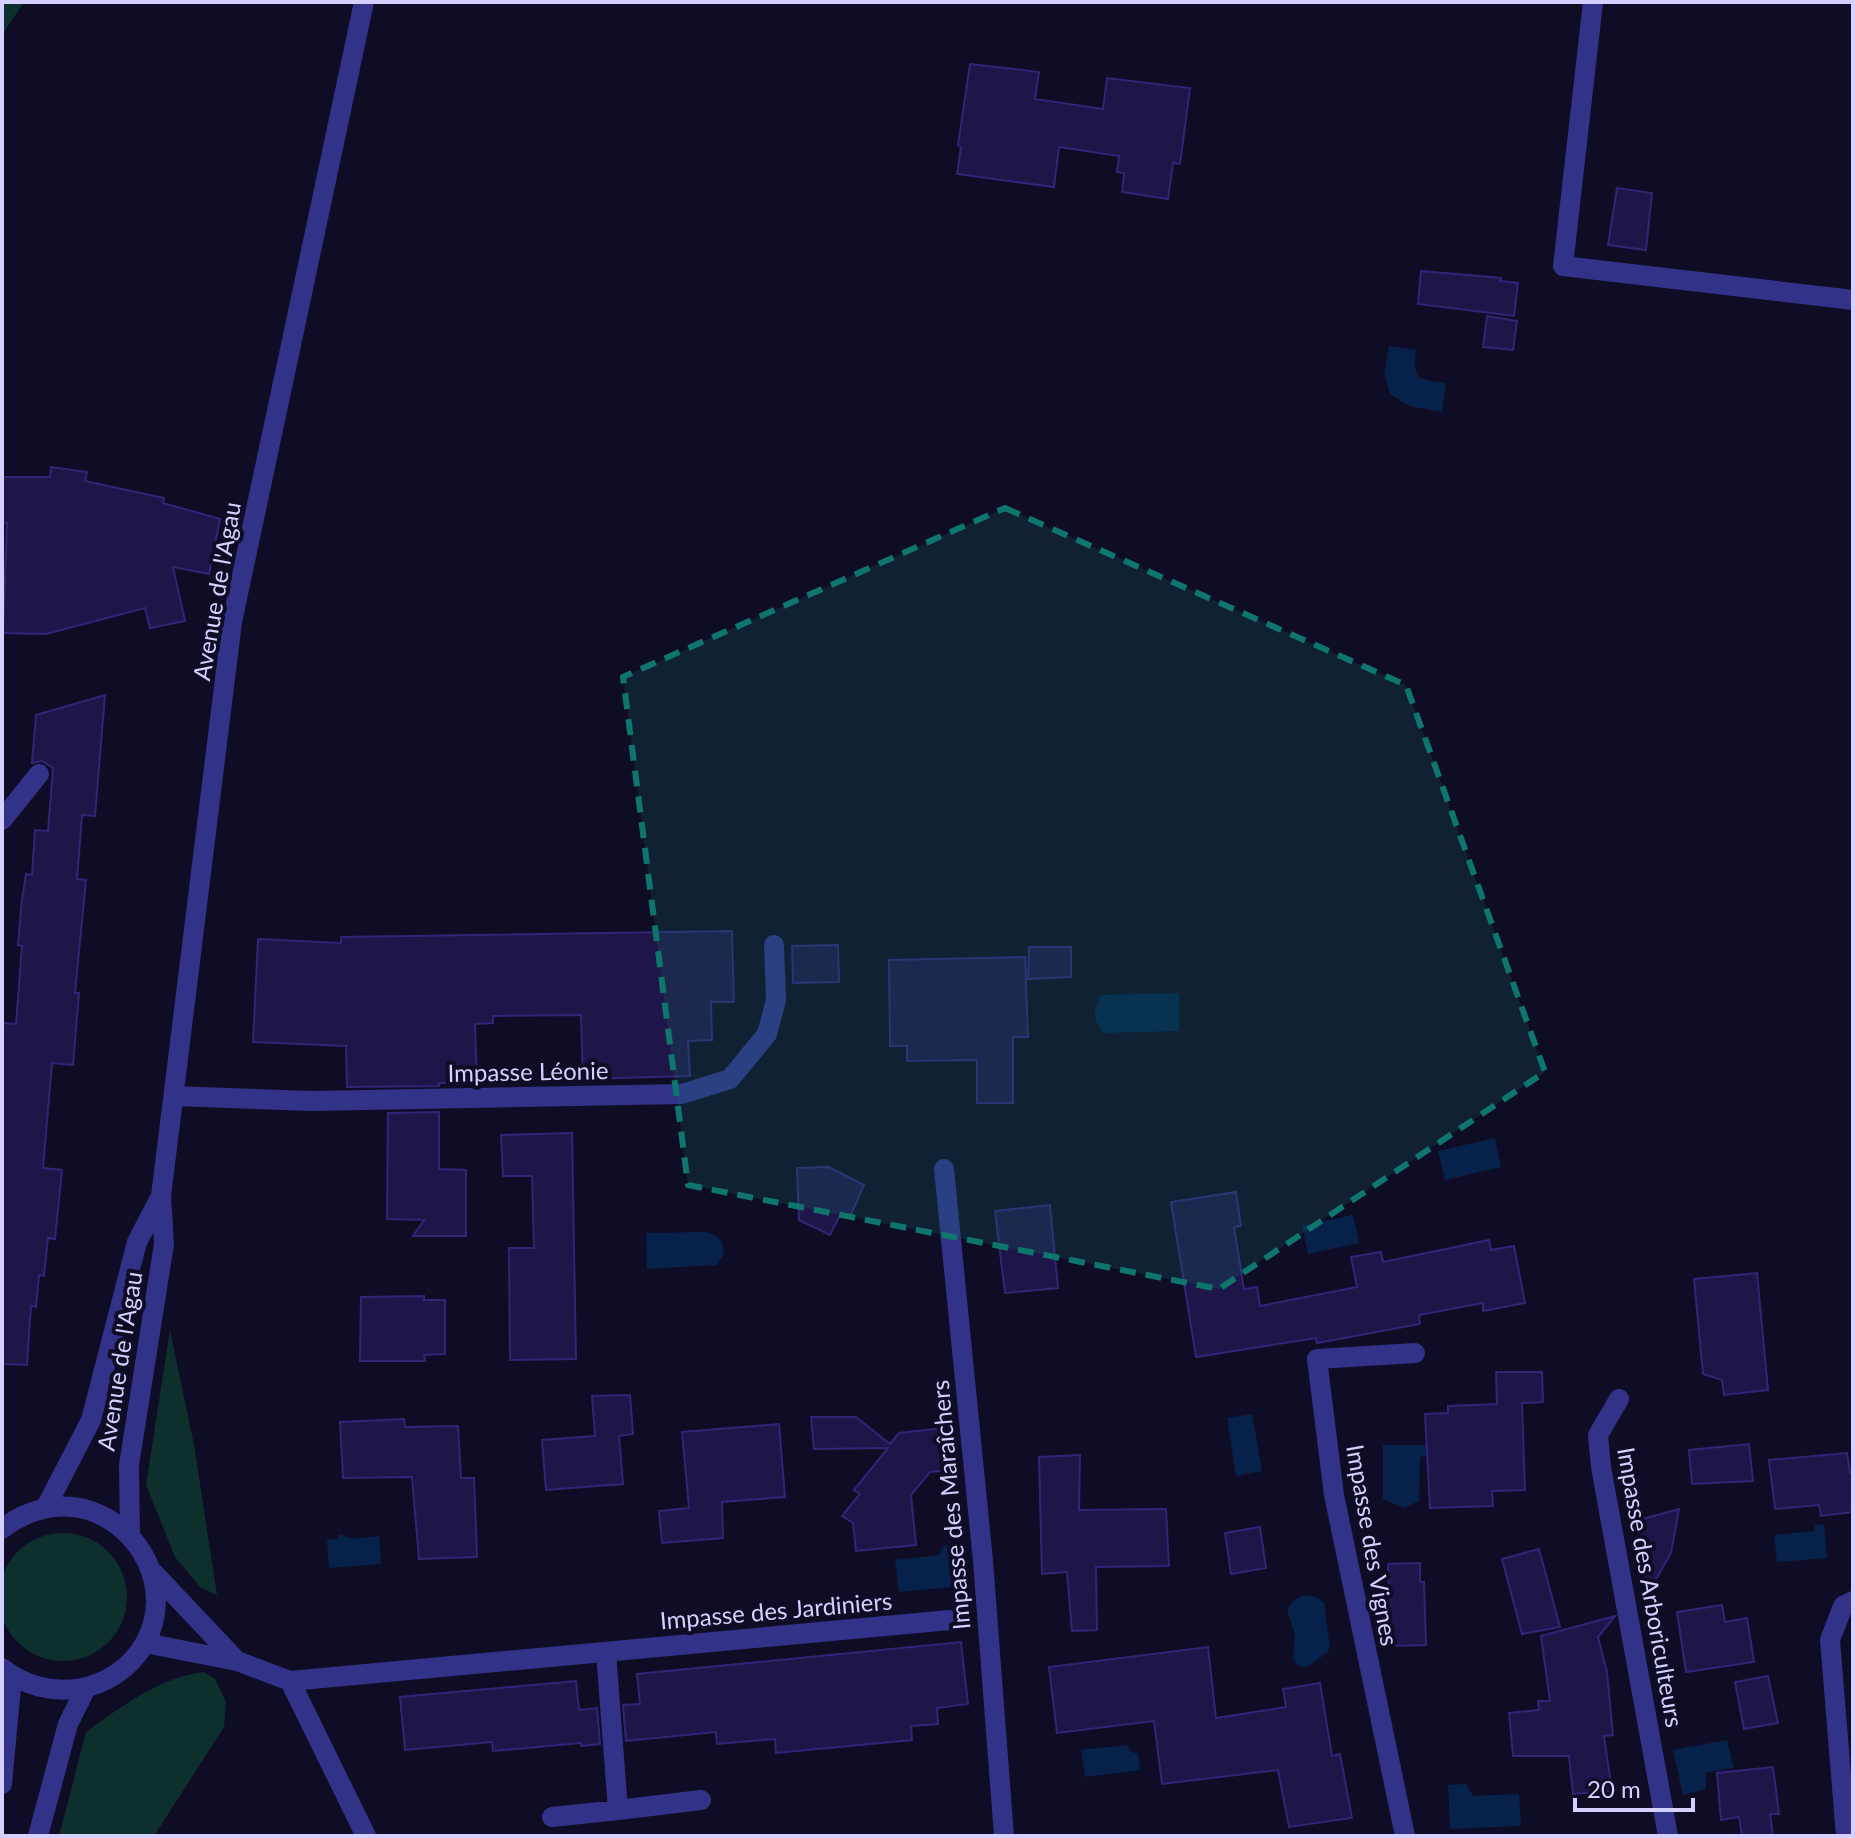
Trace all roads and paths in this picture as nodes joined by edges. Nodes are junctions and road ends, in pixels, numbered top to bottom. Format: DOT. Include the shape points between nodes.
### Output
graph roads {
  1 [pos="364,2"];
  2 [pos="1593,2"];
  3 [pos="1853,300"];
  4 [pos="39,774"];
  5 [pos="2,820"];
  6 [pos="774,945"];
  7 [pos="175,1096"];
  8 [pos="944,1169"];
  9 [pos="161,1196"];
  10 [pos="1415,1353"];
  11 [pos="1619,1399"];
  12 [pos="46,1507"];
  13 [pos="2,1529"];
  14 [pos="130,1534"];
  15 [pos="152,1571"];
  16 [pos="1853,1601"];
  17 [pos="950,1620"];
  18 [pos="145,1643"];
  19 [pos="606,1652"];
  20 [pos="237,1661"];
  21 [pos="7,1672"];
  22 [pos="290,1681"];
  23 [pos="86,1688"];
  24 [pos="2,1784"];
  25 [pos="701,1800"];
  26 [pos="618,1810"];
  27 [pos="552,1817"];
  28 [pos="38,1836"];
  29 [pos="366,1836"];
  30 [pos="1004,1836"];
  31 [pos="1405,1836"];
  32 [pos="1668,1836"];
  33 [pos="1846,1836"];
  1 -- 7 [label="street, Avenue de l'Agau" via="232,622"];
  2 -- 3 [label="street" via="1563,266"];
  4 -- 5 [label="street"];
  6 -- 7 [label="street, Impasse Léonie" via="776,1000 767,1034 730,1079 682,1094 312,1101"];
  7 -- 9 [label="street, Avenue de l'Agau"];
  8 -- 30 [label="street, Impasse des Maraîchers"];
  9 -- 12 [label="street, Avenue de l'Agau" via="137,1242 91,1420"];
  9 -- 14 [label="street, Avenue de l'Agau" via="164,1244 129,1465"];
  10 -- 31 [label="street, Impasse des Vignes" via="1317,1359 1334,1495"];
  11 -- 32 [label="street, Impasse des Arboriculteurs" via="1598,1435 1601,1467"];
  12 -- 13 [label="street"];
  12 -- 14 [label="street" via="76,1507 106,1516"];
  14 -- 15 [label="street"];
  15 -- 18 [label="street" via="156,1595"];
  15 -- 20 [label="street"];
  16 -- 33 [label="street" via="1843,1606 1830,1640"];
  17 -- 19 [label="street, Impasse des Jardiniers"];
  18 -- 20 [label="street"];
  18 -- 23 [label="street" via="109,1679"];
  19 -- 22 [label="street, Impasse des Jardiniers"];
  19 -- 26 [label="street"];
  20 -- 22 [label="street"];
  21 -- 23 [label="street" via="35,1687"];
  21 -- 24 [label="street"];
  22 -- 29 [label="street"];
  23 -- 28 [label="street" via="68,1724"];
  25 -- 26 [label="street"];
  26 -- 27 [label="street"];
}
